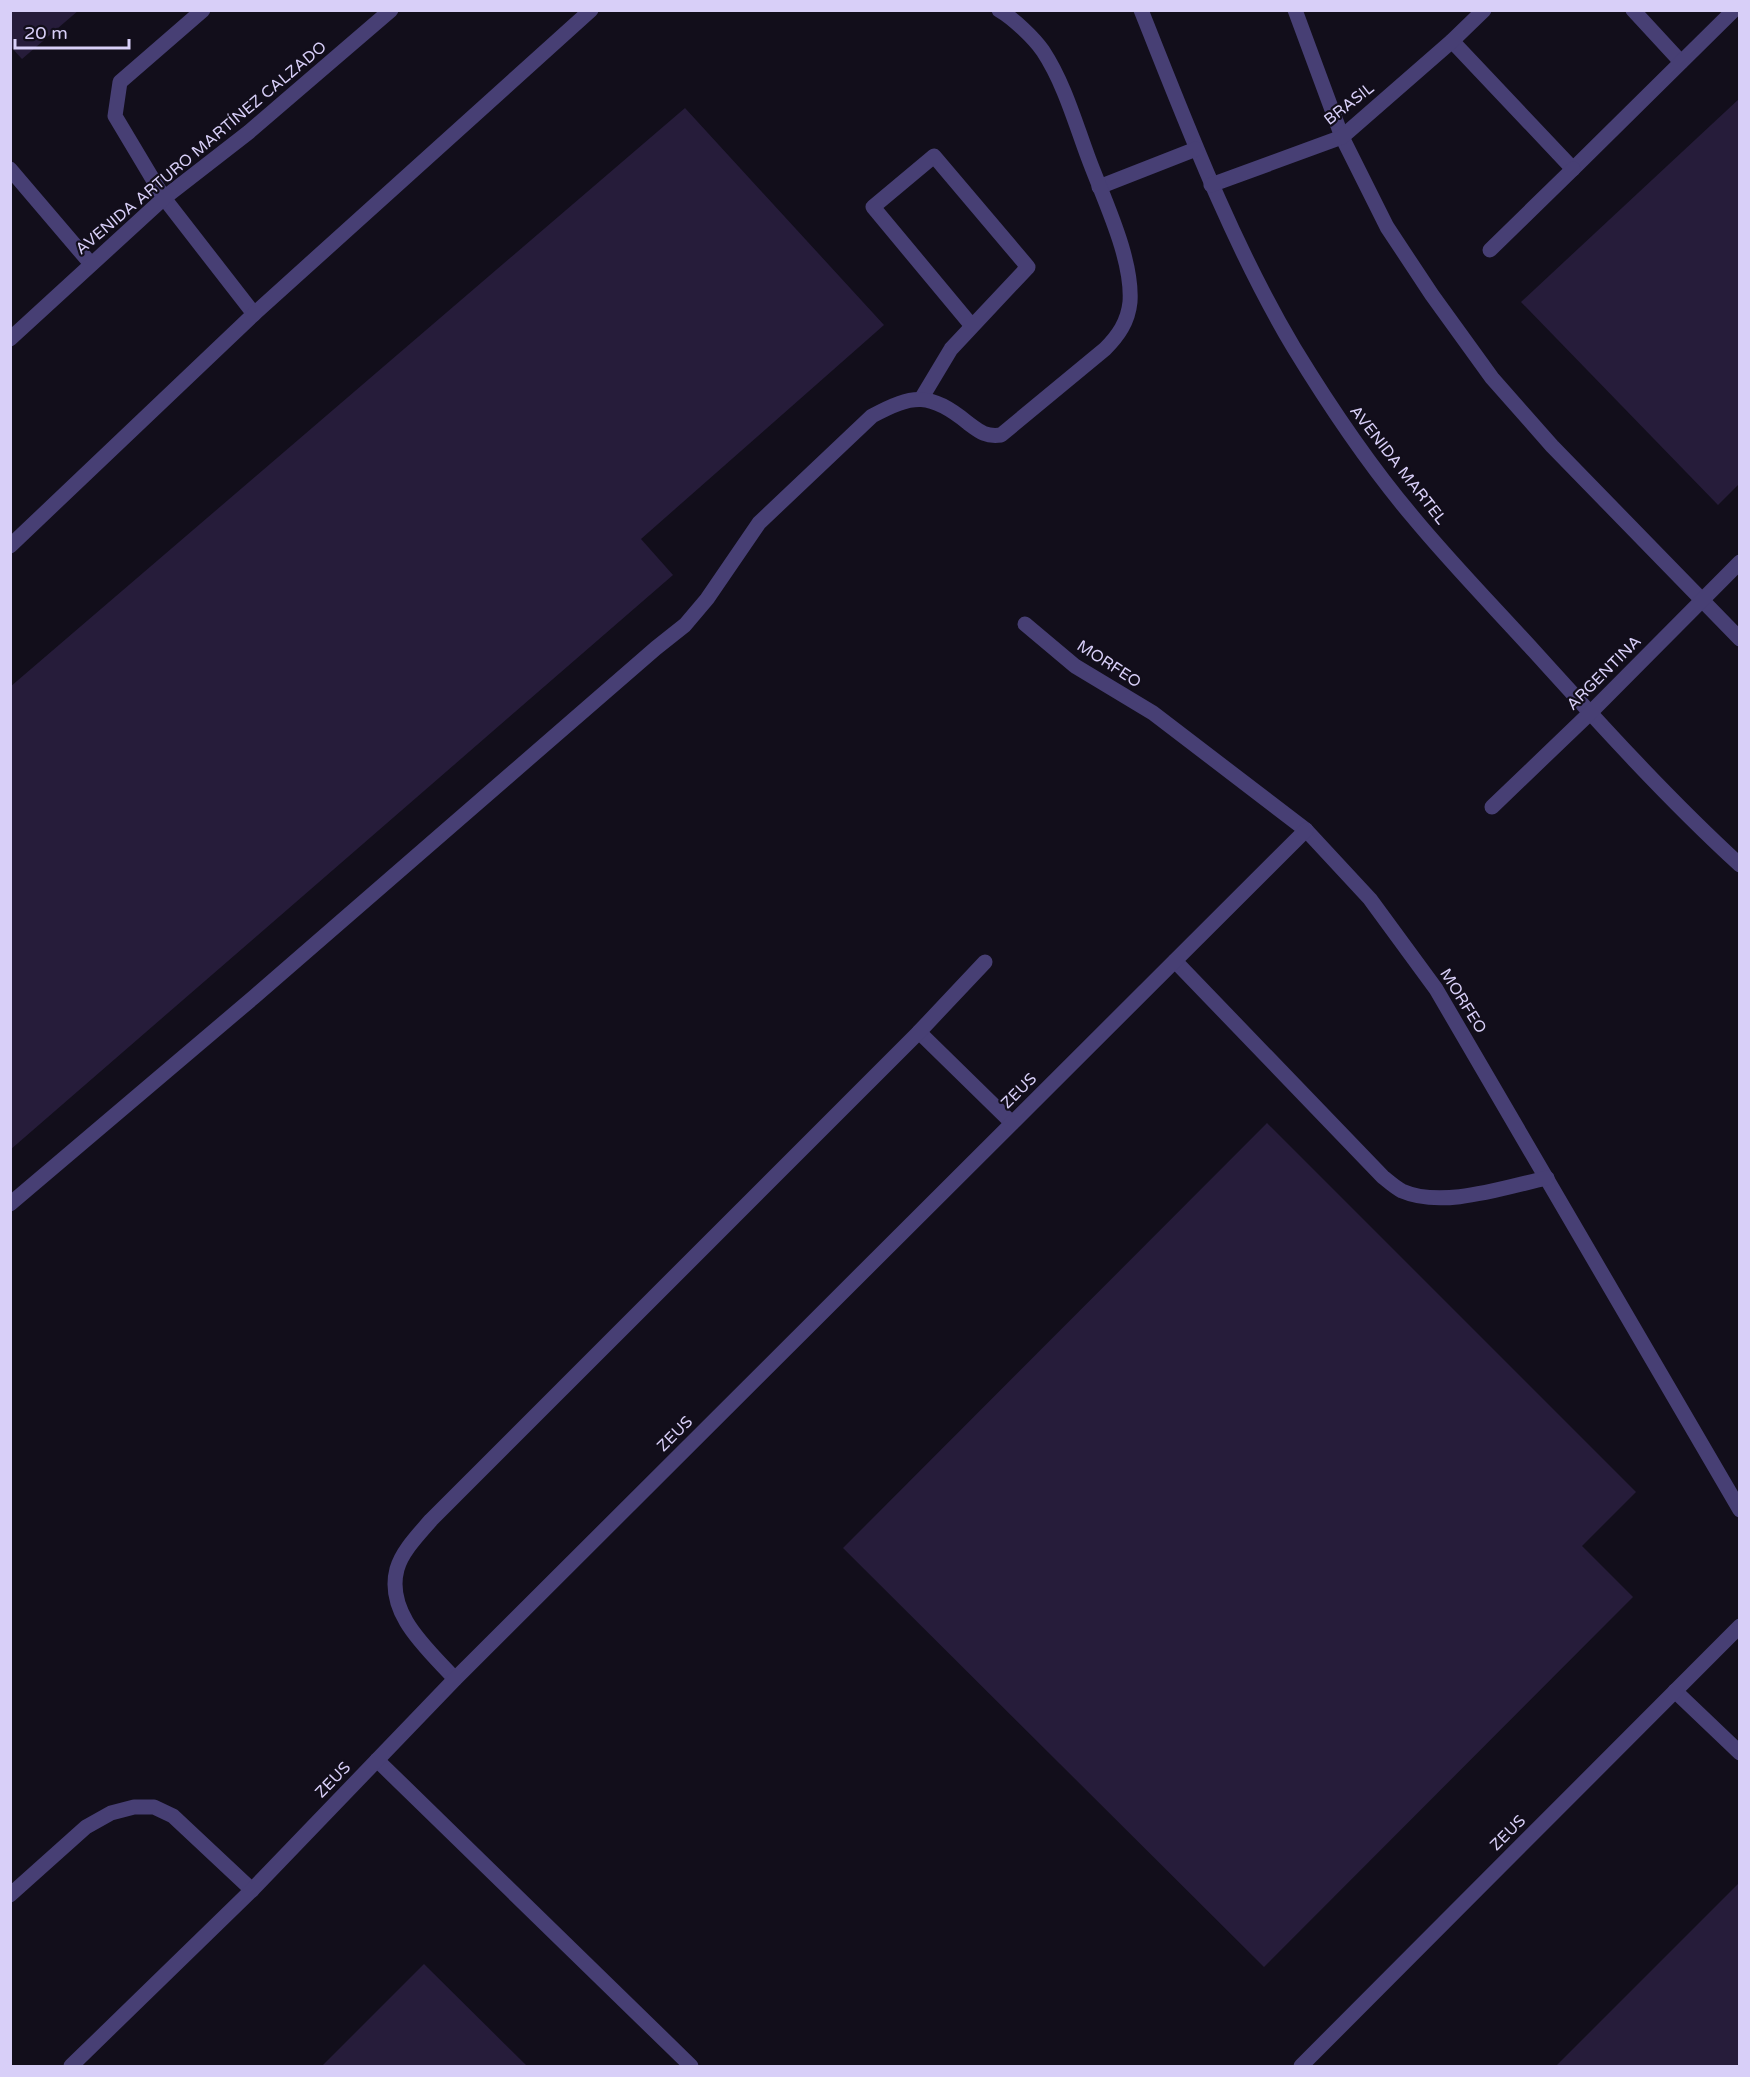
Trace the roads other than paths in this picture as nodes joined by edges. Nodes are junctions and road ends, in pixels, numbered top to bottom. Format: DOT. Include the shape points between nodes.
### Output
graph roads {
  1 [pos="202,10"];
  2 [pos="591,10"];
  3 [pos="999,10"];
  4 [pos="1141,10"];
  5 [pos="1294,10"];
  6 [pos="1484,10"];
  7 [pos="1633,10"];
  8 [pos="1734,10"];
  9 [pos="390,11"];
  10 [pos="1452,41"];
  11 [pos="1681,62"];
  12 [pos="1342,137"];
  13 [pos="1196,149"];
  14 [pos="10,169"];
  15 [pos="1573,169"];
  16 [pos="1211,185"];
  17 [pos="1099,188"];
  18 [pos="164,198"];
  19 [pos="1490,250"];
  20 [pos="91,264"];
  21 [pos="255,314"];
  22 [pos="972,326"];
  23 [pos="10,339"];
  24 [pos="921,399"];
  25 [pos="10,546"];
  26 [pos="1740,562"];
  27 [pos="1701,601"];
  28 [pos="1025,624"];
  29 [pos="1740,639"];
  30 [pos="1590,713"];
  31 [pos="1492,807"];
  32 [pos="1306,830"];
  33 [pos="1740,865"];
  34 [pos="1175,961"];
  35 [pos="985,962"];
  36 [pos="919,1032"];
  37 [pos="1012,1123"];
  38 [pos="1546,1178"];
  39 [pos="10,1204"];
  40 [pos="1740,1510"];
  41 [pos="1740,1626"];
  42 [pos="455,1679"];
  43 [pos="1675,1691"];
  44 [pos="1740,1754"];
  45 [pos="377,1760"];
  46 [pos="252,1890"];
  47 [pos="10,1895"];
  48 [pos="71,2067"];
  49 [pos="691,2067"];
  50 [pos="1301,2067"];
  1 -- 18 [label="street" via="120,82 115,116"];
  2 -- 21 [label="street"];
  3 -- 17 [label="street" via="1042,50 1062,88"];
  4 -- 13 [label="street, AVENIDA MARTEL"];
  5 -- 12 [label="street"];
  6 -- 10 [label="street, BRASIL"];
  7 -- 11 [label="street"];
  8 -- 11 [label="street"];
  9 -- 18 [label="street, AVENIDA ARTURO MARTÍNEZ CALZADO" via="249,132"];
  10 -- 12 [label="street, BRASIL"];
  10 -- 15 [label="street"];
  11 -- 15 [label="street"];
  12 -- 16 [label="street, BRASIL"];
  12 -- 27 [label="street" via="1388,227 1492,378"];
  13 -- 16 [label="street, AVENIDA MARTEL"];
  13 -- 17 [label="street"];
  14 -- 20 [label="street"];
  15 -- 19 [label="street"];
  16 -- 30 [label="street, AVENIDA MARTEL" via="1263,292 1337,416 1412,517"];
  17 -- 24 [label="street" via="1129,276 1130,302 1119,334 1001,435 982,434 951,409"];
  18 -- 20 [label="street, AVENIDA ARTURO MARTÍNEZ CALZADO"];
  18 -- 21 [label="street"];
  20 -- 23 [label="street, AVENIDA ARTURO MARTÍNEZ CALZADO"];
  21 -- 25 [label="street"];
  22 -- 22 [label="street" via="1028,267 934,156 873,207"];
  22 -- 24 [label="street" via="951,349"];
  24 -- 39 [label="street" via="894,404 872,416 759,524 685,625"];
  26 -- 27 [label="street, ARGENTINA"];
  27 -- 29 [label="street"];
  27 -- 30 [label="street, ARGENTINA"];
  28 -- 32 [label="street, MORFEO" via="1075,666 1153,712"];
  30 -- 31 [label="street, ARGENTINA"];
  30 -- 33 [label="street, AVENIDA MARTEL" via="1697,826"];
  32 -- 34 [label="street, ZEUS"];
  32 -- 38 [label="street, MORFEO" via="1370,899 1436,989"];
  34 -- 37 [label="street, ZEUS"];
  34 -- 38 [label="street" via="1383,1177 1402,1191 1439,1198"];
  35 -- 36 [label="street"];
  36 -- 37 [label="street"];
  36 -- 42 [label="street" via="430,1520 409,1546 397,1568 394,1589 400,1609 410,1629"];
  37 -- 42 [label="street, ZEUS"];
  38 -- 40 [label="street, MORFEO"];
  41 -- 43 [label="street, ZEUS"];
  42 -- 45 [label="street, ZEUS"];
  43 -- 44 [label="street"];
  43 -- 50 [label="street, ZEUS"];
  45 -- 46 [label="street, ZEUS"];
  45 -- 49 [label="street"];
  46 -- 47 [label="street" via="173,1816 144,1807 111,1813 86,1827"];
  46 -- 48 [label="street, ZEUS"];
}
